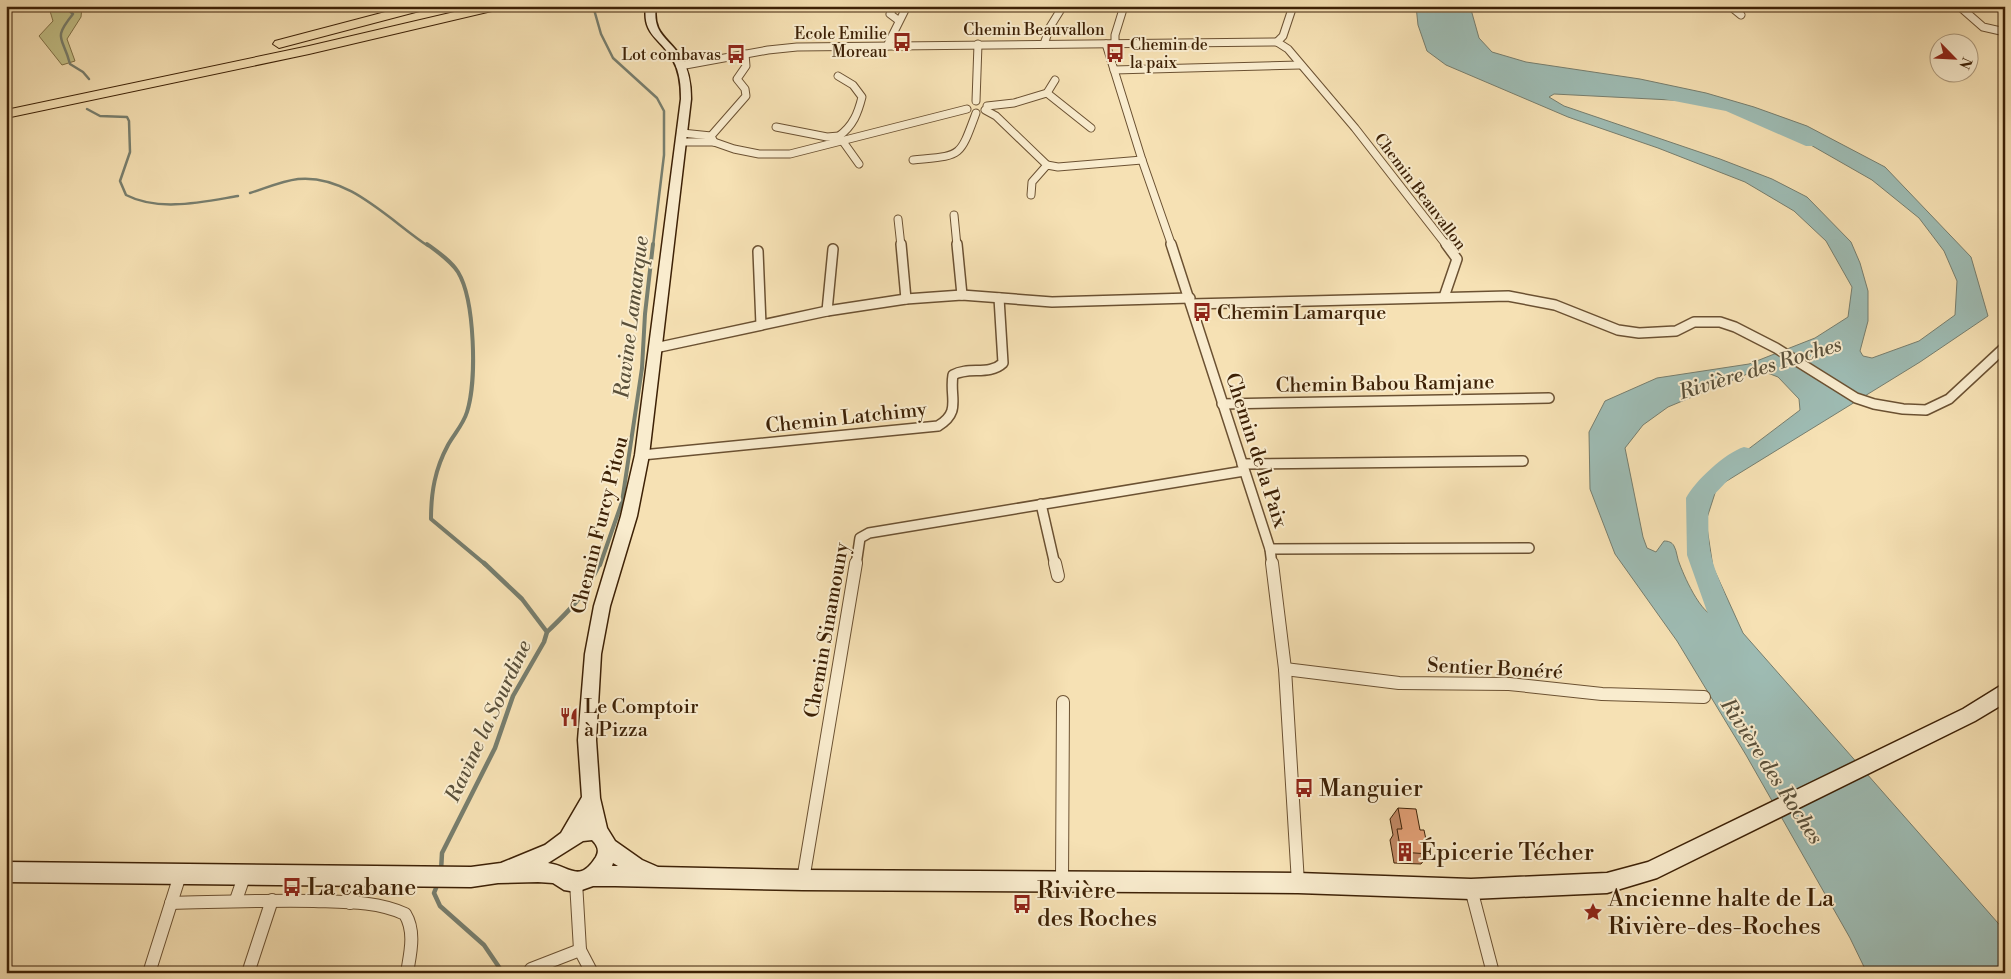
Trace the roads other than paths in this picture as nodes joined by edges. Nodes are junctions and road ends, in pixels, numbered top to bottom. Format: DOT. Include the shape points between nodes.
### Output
graph roads {
  1 [pos="423,6"];
  2 [pos="439,6"];
  3 [pos="466,6"];
  4 [pos="496,6"];
  5 [pos="651,6"];
  6 [pos="894,6"];
  7 [pos="907,6"];
  8 [pos="1063,6"];
  9 [pos="1124,6"];
  10 [pos="1293,6"];
  11 [pos="1730,6"];
  12 [pos="1959,6"];
  13 [pos="1997,6"];
  14 [pos="2005,8"];
  15 [pos="1741,15"];
  16 [pos="898,20"];
  17 [pos="2005,32"];
  18 [pos="1277,42"];
  19 [pos="978,44"];
  20 [pos="1044,44"];
  21 [pos="1111,44"];
  22 [pos="887,46"];
  23 [pos="265,48"];
  24 [pos="745,54"];
  25 [pos="1300,64"];
  26 [pos="680,66"];
  27 [pos="1114,70"];
  28 [pos="838,76"];
  29 [pos="179,77"];
  30 [pos="1055,80"];
  31 [pos="1048,93"];
  32 [pos="976,102"];
  33 [pos="6,106"];
  34 [pos="986,108"];
  35 [pos="967,109"];
  36 [pos="976,113"];
  37 [pos="6,114"];
  38 [pos="776,127"];
  39 [pos="1091,128"];
  40 [pos="681,137"];
  41 [pos="841,138"];
  42 [pos="712,139"];
  43 [pos="913,160"];
  44 [pos="1142,160"];
  45 [pos="859,164"];
  46 [pos="1047,166"];
  47 [pos="1031,195"];
  48 [pos="954,215"];
  49 [pos="898,219"];
  50 [pos="832,249"];
  51 [pos="758,251"];
  52 [pos="962,296"];
  53 [pos="1444,297"];
  54 [pos="999,298"];
  55 [pos="906,299"];
  56 [pos="1190,301"];
  57 [pos="827,311"];
  58 [pos="761,325"];
  59 [pos="2005,347"];
  60 [pos="655,348"];
  61 [pos="1549,398"];
  62 [pos="1222,404"];
  63 [pos="642,455"];
  64 [pos="1523,462"];
  65 [pos="1243,467"];
  66 [pos="1041,504"];
  67 [pos="1529,548"];
  68 [pos="1270,549"];
  69 [pos="1058,576"];
  70 [pos="1285,669"];
  71 [pos="2003,695"];
  72 [pos="1704,697"];
  73 [pos="1062,702"];
  74 [pos="591,798"];
  75 [pos="603,840"];
  76 [pos="564,842"];
  77 [pos="6,872"];
  78 [pos="498,873"];
  79 [pos="245,874"];
  80 [pos="558,874"];
  81 [pos="180,875"];
  82 [pos="360,876"];
  83 [pos="659,878"];
  84 [pos="584,879"];
  85 [pos="803,880"];
  86 [pos="1062,881"];
  87 [pos="1298,883"];
  88 [pos="1471,889"];
  89 [pos="236,900"];
  90 [pos="272,900"];
  91 [pos="171,903"];
  92 [pos="350,903"];
  93 [pos="580,950"];
  94 [pos="531,969"];
  95 [pos="150,973"];
  96 [pos="248,973"];
  97 [pos="407,973"];
  98 [pos="592,973"];
  99 [pos="1493,973"];
  1 -- 23 [label="highway"];
  2 -- 23 [label="highway"];
  3 -- 29 [label="highway"];
  4 -- 29 [label="highway"];
  5 -- 26 [label="main road, Chemin Furcy Pitou" via="651,28"];
  6 -- 16 [label="street" via="890,14"];
  7 -- 16 [label="street"];
  8 -- 20 [label="street"];
  9 -- 21 [label="street"];
  10 -- 18 [label="street" via="1284,36"];
  11 -- 15 [label="street"];
  12 -- 17 [label="street" via="1983,27"];
  13 -- 14 [label="street"];
  16 -- 22 [label="street"];
  18 -- 21 [label="street, Chemin Beauvallon"];
  18 -- 25 [label="street, Chemin Beauvallon" via="1288,49"];
  19 -- 20 [label="street, Chemin Beauvallon"];
  19 -- 22 [label="street, Chemin Beauvallon"];
  19 -- 32 [label="street"];
  20 -- 21 [label="street, Chemin Beauvallon"];
  21 -- 27 [label="street, Chemin de la Paix"];
  22 -- 24 [label="street, Chemin Beauvallon" via="790,47"];
  23 -- 33 [label="highway"];
  24 -- 26 [label="street, Chemin Beauvallon"];
  24 -- 42 [label="street" via="746,66 737,79 746,96"];
  25 -- 27 [label="street"];
  25 -- 53 [label="street, Chemin Beauvallon" via="1457,258"];
  26 -- 40 [label="main road, Chemin Furcy Pitou" via="686,80"];
  27 -- 44 [label="street, Chemin de la Paix"];
  28 -- 41 [label="street" via="853,85 862,97 857,116"];
  29 -- 37 [label="highway"];
  30 -- 31 [label="street"];
  31 -- 34 [label="street"];
  31 -- 39 [label="street"];
  32 -- 34 [label="street" via="985,104"];
  32 -- 35 [label="street" via="970,103"];
  34 -- 36 [label="street"];
  34 -- 46 [label="street"];
  35 -- 36 [label="street"];
  35 -- 41 [label="street"];
  36 -- 43 [label="street" via="965,145 959,151 950,156"];
  38 -- 41 [label="street"];
  40 -- 42 [label="street"];
  40 -- 60 [label="main road, Chemin Furcy Pitou"];
  41 -- 42 [label="street" via="802,152 779,154 746,152"];
  41 -- 45 [label="street"];
  44 -- 46 [label="street"];
  44 -- 56 [label="street, Chemin de la Paix"];
  46 -- 47 [label="street" via="1032,182"];
  48 -- 52 [label="street"];
  49 -- 55 [label="street"];
  50 -- 57 [label="street"];
  51 -- 58 [label="street"];
  52 -- 54 [label="street"];
  52 -- 55 [label="street"];
  53 -- 56 [label="street" via="1320,302"];
  53 -- 59 [label="street" via="1530,299 1555,305 1618,330 1639,333 1676,331 1694,322 1720,322 1776,348 1856,398 1903,409 1926,410 1949,399"];
  54 -- 56 [label="street" via="1052,302"];
  54 -- 63 [label="street, Chemin Latchimy" via="1003,363 996,368 960,371 953,375 952,416 938,426"];
  55 -- 57 [label="street"];
  56 -- 62 [label="street, Chemin de la Paix"];
  57 -- 58 [label="street"];
  58 -- 60 [label="street"];
  60 -- 63 [label="main road, Chemin Furcy Pitou"];
  61 -- 62 [label="street, Chemin Babou Ramjane"];
  62 -- 65 [label="street, Chemin de la Paix"];
  63 -- 74 [label="main road, Chemin Furcy Pitou" via="629,516 600,613 593,654 587,740"];
  64 -- 65 [label="street, Chemin Sinamouny"];
  65 -- 66 [label="street, Chemin Sinamouny"];
  65 -- 68 [label="street, Chemin de la Paix"];
  66 -- 69 [label="street"];
  66 -- 85 [label="street, Chemin Sinamouny" via="869,533 860,538"];
  67 -- 68 [label="street"];
  68 -- 70 [label="street, Chemin de la Paix"];
  70 -- 72 [label="street, Sentier Bonéré" via="1399,682 1509,684 1602,694"];
  70 -- 87 [label="street, Chemin de la Paix"];
  71 -- 88 [label="main road" via="1763,818 1650,871 1607,883"];
  73 -- 86 [label="street"];
  74 -- 75 [label="main road, Chemin Furcy Pitou"];
  74 -- 76 [label="main road, Chemin Furcy Pitou" via="580,821"];
  75 -- 76 [label="main road" via="582,832"];
  75 -- 83 [label="main road" via="635,868"];
  75 -- 84 [label="main road" via="606,861"];
  76 -- 78 [label="main road" via="545,855"];
  76 -- 80 [label="main road" via="554,864"];
  77 -- 81 [label="main road"];
  78 -- 80 [label="main road"];
  78 -- 82 [label="main road" via="470,877"];
  79 -- 81 [label="main road"];
  79 -- 82 [label="main road"];
  79 -- 89 [label="street"];
  80 -- 84 [label="main road" via="564,880"];
  81 -- 91 [label="street"];
  82 -- 92 [label="street"];
  83 -- 84 [label="main road"];
  83 -- 85 [label="main road"];
  84 -- 93 [label="street"];
  85 -- 86 [label="main road"];
  86 -- 87 [label="main road"];
  87 -- 88 [label="main road"];
  88 -- 99 [label="street"];
  89 -- 90 [label="street"];
  89 -- 91 [label="street"];
  90 -- 92 [label="street"];
  90 -- 96 [label="street"];
  91 -- 95 [label="street"];
  92 -- 97 [label="street" via="393,907 404,912 411,925"];
  93 -- 94 [label="street"];
  93 -- 98 [label="street"];
}
